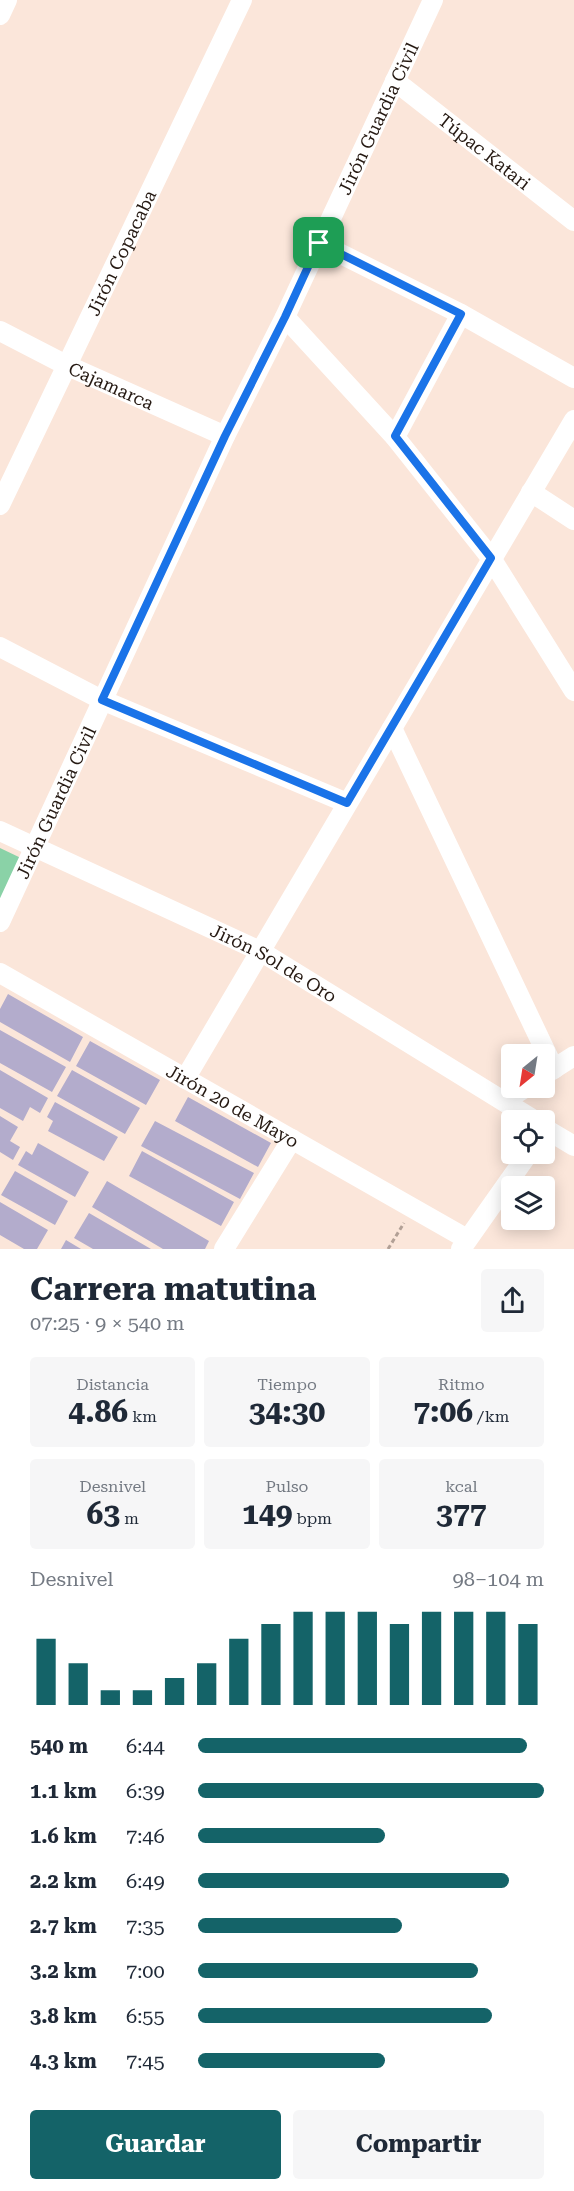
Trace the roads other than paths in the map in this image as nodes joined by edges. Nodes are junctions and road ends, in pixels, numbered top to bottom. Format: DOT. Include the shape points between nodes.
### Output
graph roads {
  1 [pos="7,0"];
  2 [pos="242,0"];
  3 [pos="434,0"];
  4 [pos="0,15"];
  5 [pos="395,81"];
  6 [pos="574,221"];
  7 [pos="319,243"];
  8 [pos="461,314"];
  9 [pos="285,317"];
  10 [pos="0,331"];
  11 [pos="66,365"];
  12 [pos="574,378"];
  13 [pos="574,420"];
  14 [pos="225,436"];
  15 [pos="395,436"];
  16 [pos="531,492"];
  17 [pos="0,505"];
  18 [pos="574,520"];
  19 [pos="491,558"];
  20 [pos="0,647"];
  21 [pos="574,691"];
  22 [pos="102,700"];
  23 [pos="392,728"];
  24 [pos="347,803"];
  25 [pos="0,831"];
  26 [pos="34,845"];
  27 [pos="0,922"];
  28 [pos="261,951"];
  29 [pos="0,974"];
  30 [pos="536,1044"];
  31 [pos="574,1056"];
  32 [pos="555,1068"];
  33 [pos="185,1079"];
  34 [pos="509,1098"];
  35 [pos="504,1101"];
  36 [pos="517,1110"];
  37 [pos="555,1135"];
  38 [pos="292,1140"];
  39 [pos="574,1146"];
  40 [pos="521,1164"];
  41 [pos="464,1244"];
  42 [pos="224,1249"];
  1 -- 4 [label="street"];
  2 -- 11 [label="street, Jirón Copacaba"];
  3 -- 5 [label="street, Jirón Guardia Civil"];
  5 -- 6 [label="street, Túpac Katari"];
  5 -- 7 [label="street, Jirón Guardia Civil"];
  7 -- 8 [label="street"];
  7 -- 9 [label="street, Jirón Guardia Civil"];
  8 -- 12 [label="street"];
  8 -- 15 [label="street"];
  9 -- 14 [label="street, Jirón Guardia Civil"];
  9 -- 15 [label="street"];
  10 -- 11 [label="street, Cajamarca"];
  11 -- 14 [label="street, Cajamarca"];
  11 -- 17 [label="street, Jirón Copacaba"];
  13 -- 16 [label="street"];
  14 -- 22 [label="street, Jirón Guardia Civil"];
  15 -- 19 [label="street"];
  16 -- 18 [label="street"];
  16 -- 19 [label="street"];
  19 -- 21 [label="street"];
  19 -- 23 [label="street"];
  20 -- 22 [label="street"];
  22 -- 24 [label="street"];
  22 -- 26 [label="street, Jirón Guardia Civil"];
  23 -- 24 [label="street"];
  23 -- 30 [label="street"];
  24 -- 28 [label="street"];
  25 -- 26 [label="street, Jirón Sol de Oro"];
  26 -- 27 [label="street, Jirón Guardia Civil"];
  26 -- 28 [label="street, Jirón Sol de Oro"];
  28 -- 33 [label="street"];
  28 -- 35 [label="street, Jirón Sol de Oro"];
  29 -- 33 [label="street, Jirón 20 de Mayo"];
  31 -- 32 [label="street"];
  33 -- 38 [label="street, Jirón 20 de Mayo"];
  34 -- 35 [label="street"];
  35 -- 36 [label="street, Jirón Sol de Oro"];
  37 -- 39 [label="street, Jirón Sol de Oro"];
  38 -- 41 [label="street, Jirón 20 de Mayo" via="413,1209"];
  38 -- 42 [label="street"];
  40 -- 41 [label="street"];
}
